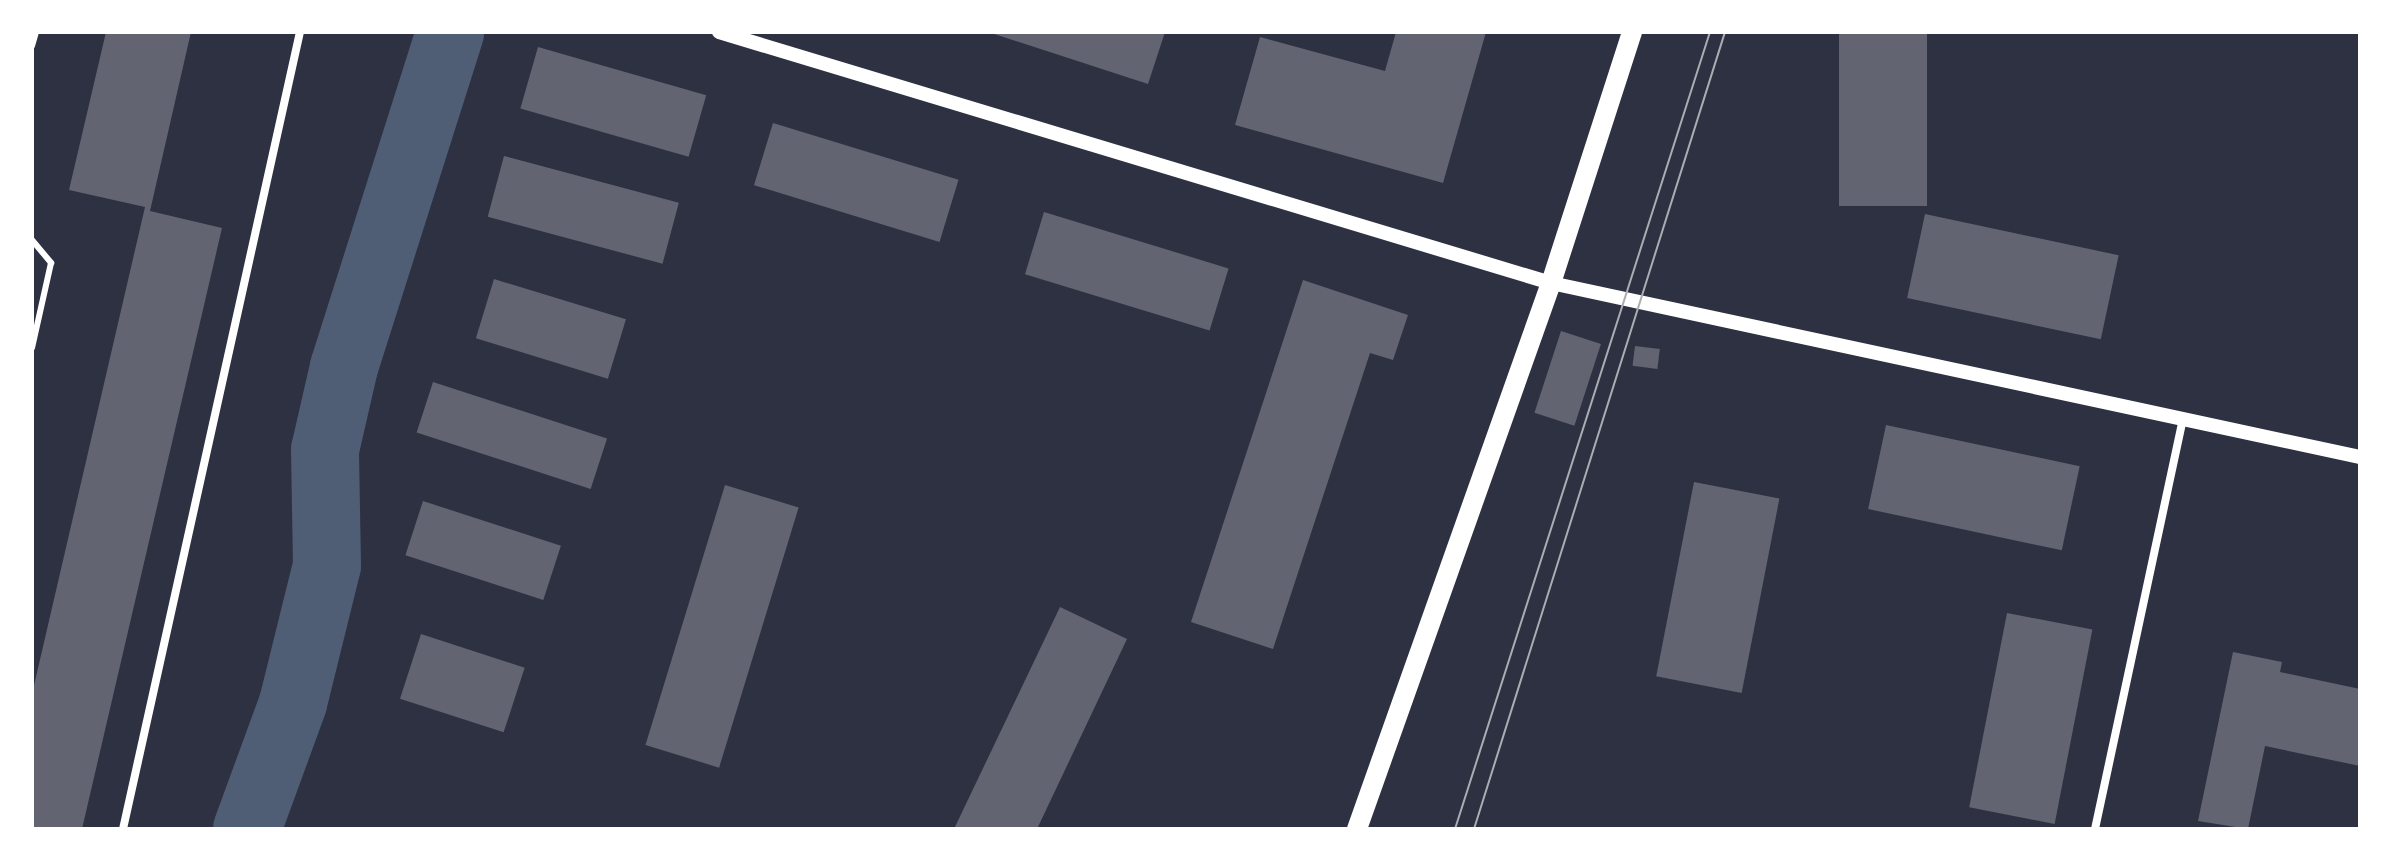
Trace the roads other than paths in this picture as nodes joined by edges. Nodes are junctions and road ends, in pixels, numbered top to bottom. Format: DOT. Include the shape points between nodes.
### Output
graph roads {
  1 [pos="36,32"];
  2 [pos="300,32"];
  3 [pos="718,32"];
  4 [pos="1632,32"];
  5 [pos="32,46"];
  6 [pos="32,240"];
  7 [pos="1551,283"];
  8 [pos="32,348"];
  9 [pos="2183,418"];
  10 [pos="2360,457"];
  11 [pos="123,829"];
  12 [pos="1357,829"];
  13 [pos="2095,829"];
  1 -- 5 [label="lane"];
  2 -- 11 [label="street"];
  3 -- 7 [label="street"];
  4 -- 7 [label="main road"];
  6 -- 8 [label="lane" via="51,263"];
  7 -- 9 [label="street"];
  7 -- 12 [label="main road"];
  9 -- 10 [label="street"];
  9 -- 13 [label="street"];
}
